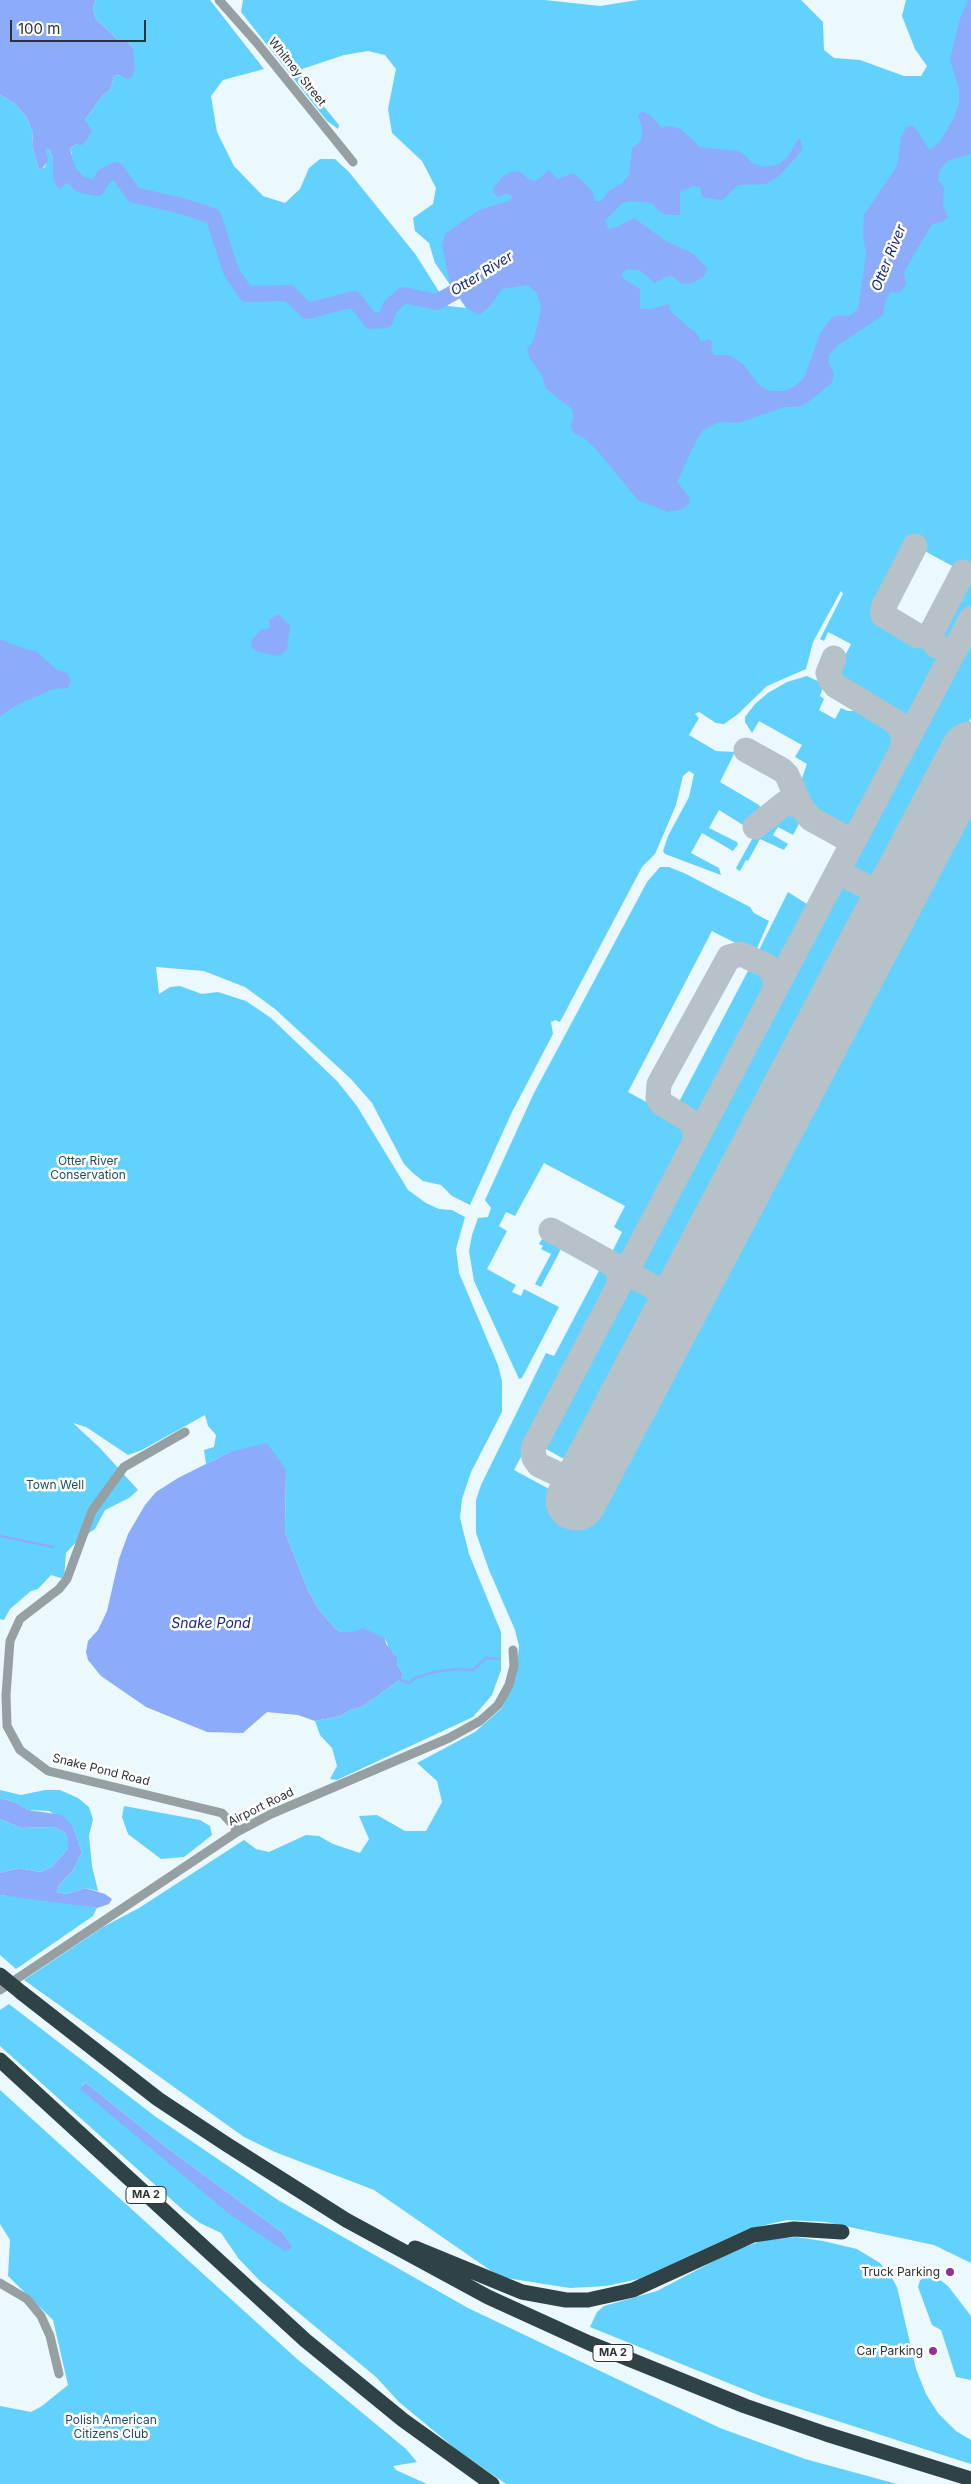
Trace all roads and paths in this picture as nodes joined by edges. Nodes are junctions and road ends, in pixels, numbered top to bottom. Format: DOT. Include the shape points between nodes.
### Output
graph roads {
  1 [pos="219,0"];
  2 [pos="353,162"];
  3 [pos="185,1432"];
  4 [pos="513,1650"];
  5 [pos="237,1832"];
  6 [pos="0,1975"];
  7 [pos="0,1990"];
  8 [pos="0,2060"];
  9 [pos="338,2215"];
  10 [pos="842,2232"];
  11 [pos="0,2284"];
  12 [pos="59,2374"];
  13 [pos="971,2478"];
  14 [pos="492,2484"];
  1 -- 2 [label="street, Whitney Street"];
  3 -- 5 [label="street, Snake Pond Road" via="124,1467 92,1510 67,1579 20,1619 10,1641 7,1726 20,1750 48,1771 222,1813"];
  4 -- 5 [label="street, Airport Road" via="512,1673 506,1691 498,1705 480,1721 449,1738 271,1814"];
  5 -- 7 [label="street, Airport Road"];
  6 -- 9 [label="highway, MA 2, bridge" via="158,2099"];
  8 -- 14 [label="highway, MA 2" via="305,2340 403,2420"];
  9 -- 10 [label="highway" via="492,2282 522,2292 566,2300 588,2300 633,2290 753,2235 794,2229"];
  9 -- 13 [label="highway, MA 2" via="488,2298 589,2343 770,2415"];
  11 -- 12 [label="street" via="27,2300 41,2316 50,2336"];
}
